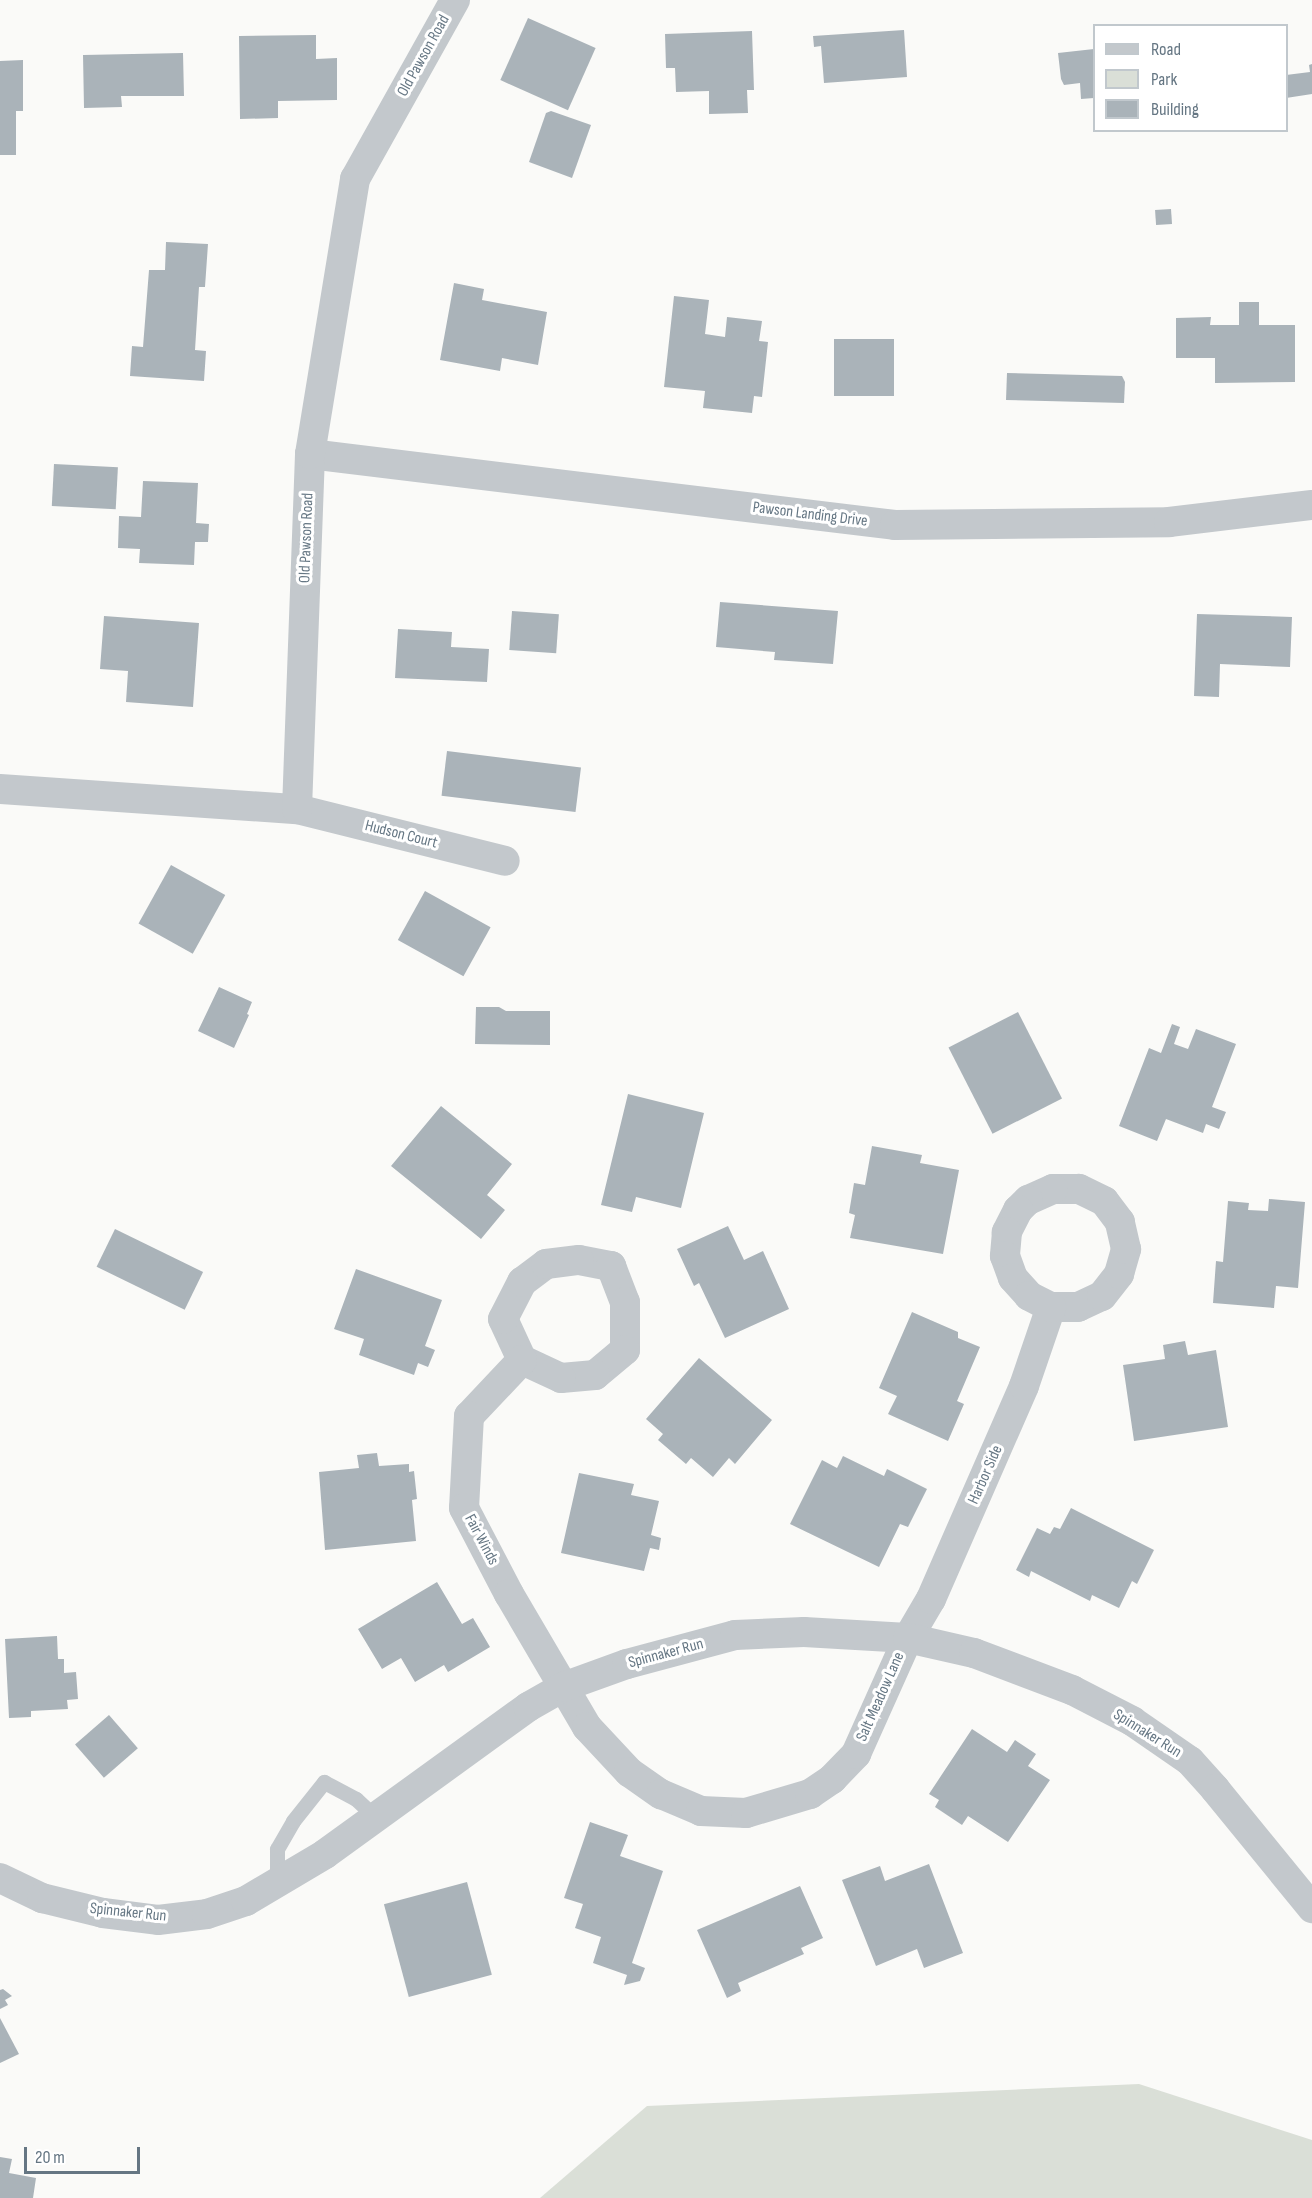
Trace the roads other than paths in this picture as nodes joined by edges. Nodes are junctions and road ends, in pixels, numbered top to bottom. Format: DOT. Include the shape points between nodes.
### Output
graph roads {
  1 [pos="455,0"];
  2 [pos="310,454"];
  3 [pos="1312,505"];
  4 [pos="0,789"];
  5 [pos="297,809"];
  6 [pos="505,861"];
  7 [pos="1051,1307"];
  8 [pos="522,1360"];
  9 [pos="908,1638"];
  10 [pos="563,1687"];
  11 [pos="375,1817"];
  12 [pos="0,1878"];
  13 [pos="277,1885"];
  14 [pos="1312,1908"];
  1 -- 2 [label="street, Old Pawson Road" via="355,178"];
  2 -- 3 [label="street, Pawson Landing Drive" via="895,525 1168,522"];
  2 -- 5 [label="street, Old Pawson Road"];
  4 -- 5 [label="street"];
  5 -- 6 [label="street, Hudson Court"];
  7 -- 7 [label="street" via="1078,1307 1102,1296 1119,1274 1126,1248 1120,1222 1104,1201 1079,1189 1053,1189 1028,1200 1007,1232 1005,1256 1013,1278 1029,1296"];
  7 -- 9 [label="street, Harbor Side" via="1019,1397 932,1599"];
  8 -- 8 [label="street" via="503,1319 522,1282 546,1264 579,1260 611,1266 625,1302 625,1350 595,1375 561,1378"];
  8 -- 10 [label="street, Fair Winds" via="469,1416 464,1508"];
  9 -- 10 [label="street, Spinnaker Run" via="804,1632 735,1635 627,1664"];
  9 -- 10 [label="street, Salt Meadow Lane" via="856,1754 832,1779 810,1794 746,1813 701,1811 661,1794 629,1772 588,1727"];
  9 -- 14 [label="street, Spinnaker Run" via="974,1653 1072,1690 1132,1721 1190,1761"];
  10 -- 11 [label="street, Spinnaker Run" via="528,1707"];
  11 -- 13 [label="street, Spinnaker Run"];
  11 -- 13 [label="lane" via="356,1799 324,1782 277,1849"];
  12 -- 13 [label="street, Spinnaker Run" via="42,1898 103,1913 158,1920 207,1914"];
}
